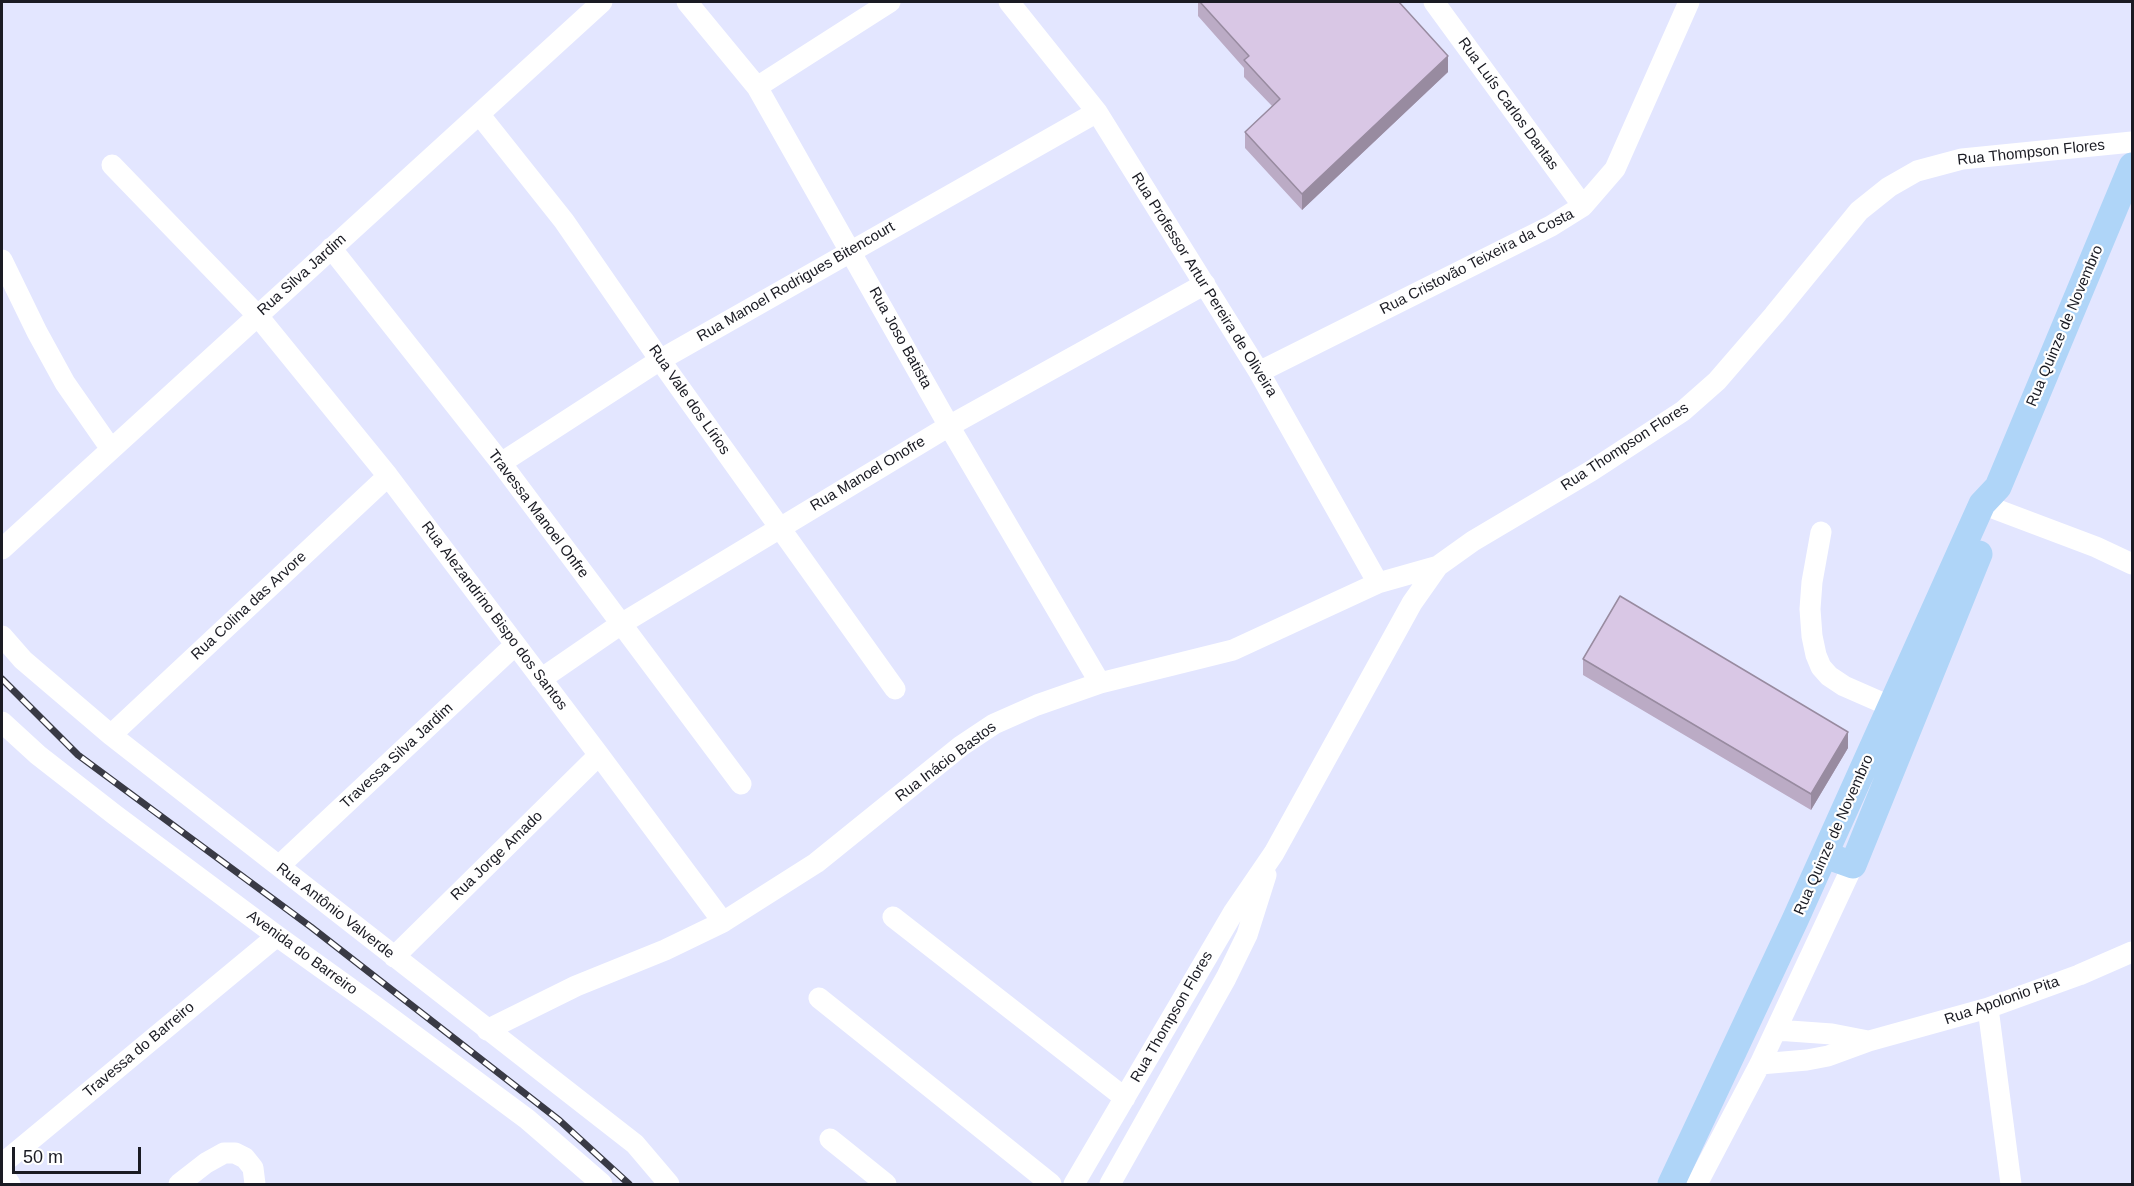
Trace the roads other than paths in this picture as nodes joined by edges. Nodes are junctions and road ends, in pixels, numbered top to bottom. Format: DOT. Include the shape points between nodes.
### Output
graph roads {
  1 [pos="602,2"];
  2 [pos="687,2"];
  3 [pos="890,2"];
  4 [pos="1009,2"];
  5 [pos="1434,2"];
  6 [pos="1689,2"];
  7 [pos="757,87"];
  8 [pos="1097,112"];
  9 [pos="479,114"];
  10 [pos="2133,142"];
  11 [pos="112,165"];
  12 [pos="2133,166"];
  13 [pos="1583,206"];
  14 [pos="331,248"];
  15 [pos="851,250"];
  16 [pos="2,260"];
  17 [pos="1205,284"];
  18 [pos="257,315"];
  19 [pos="660,360"];
  20 [pos="1259,372"];
  21 [pos="949,426"];
  22 [pos="111,449"];
  23 [pos="501,463"];
  24 [pos="388,476"];
  25 [pos="1993,500"];
  26 [pos="779,527"];
  27 [pos="1821,532"];
  28 [pos="2,549"];
  29 [pos="2133,564"];
  30 [pos="1438,566"];
  31 [pos="1378,583"];
  32 [pos="621,624"];
  33 [pos="2,636"];
  34 [pos="515,645"];
  35 [pos="541,679"];
  36 [pos="1100,683"];
  37 [pos="895,689"];
  38 [pos="1892,706"];
  39 [pos="2,722"];
  40 [pos="111,735"];
  41 [pos="599,754"];
  42 [pos="1879,768"];
  43 [pos="741,784"];
  44 [pos="1274,853"];
  45 [pos="1825,855"];
  46 [pos="1853,865"];
  47 [pos="279,866"];
  48 [pos="893,917"];
  49 [pos="723,922"];
  50 [pos="277,936"];
  51 [pos="2133,952"];
  52 [pos="394,957"];
  53 [pos="819,998"];
  54 [pos="1988,1008"];
  55 [pos="487,1030"];
  56 [pos="1776,1030"];
  57 [pos="1869,1041"];
  58 [pos="1760,1064"];
  59 [pos="1128,1092"];
  60 [pos="1156,1101"];
  61 [pos="830,1139"];
  62 [pos="2,1164"];
  63 [pos="2,1172"];
  64 [pos="600,1184"];
  65 [pos="10,1185"];
  66 [pos="179,1185"];
  67 [pos="255,1185"];
  68 [pos="669,1185"];
  69 [pos="886,1185"];
  70 [pos="1051,1185"];
  71 [pos="1074,1185"];
  72 [pos="1110,1185"];
  73 [pos="1671,1185"];
  74 [pos="1697,1185"];
  75 [pos="2011,1185"];
  1 -- 9 [label="street, Rua Silva Jardim"];
  2 -- 7 [label="street, Rua Joso Batista"];
  3 -- 7 [label="street"];
  4 -- 8 [label="street, Rua Professor Artur Pereira de Oliveira"];
  5 -- 13 [label="street, Rua Luís Carlos Dantas"];
  6 -- 13 [label="street, Rua Cristovão Teixeira da Costa" via="1615,169"];
  7 -- 15 [label="street, Rua Joso Batista"];
  8 -- 15 [label="street, Rua Manoel Rodrigues Bitencourt"];
  8 -- 17 [label="street, Rua Professor Artur Pereira de Oliveira"];
  9 -- 14 [label="street, Rua Silva Jardim"];
  9 -- 19 [label="street, Rua Vale dos Lírios" via="564,221"];
  10 -- 30 [label="street, Rua Thompson Flores" via="1962,159 1917,171 1889,186 1859,211 1717,381 1683,411"];
  11 -- 18 [label="street, Rua Alezandrino Bispo dos Santos"];
  12 -- 25 [label="main road, Rua Quinze de Novembro"];
  13 -- 20 [label="street, Rua Cristovão Teixeira da Costa" via="1551,226"];
  14 -- 18 [label="street, Rua Silva Jardim"];
  14 -- 23 [label="street, Travessa Manoel Onfre"];
  15 -- 19 [label="street, Rua Manoel Rodrigues Bitencourt"];
  15 -- 21 [label="street, Rua Joso Batista"];
  16 -- 22 [label="street" via="65,383"];
  17 -- 20 [label="street, Rua Professor Artur Pereira de Oliveira"];
  17 -- 21 [label="street, Rua Manoel Onofre"];
  18 -- 22 [label="street, Rua Silva Jardim"];
  18 -- 24 [label="street, Rua Alezandrino Bispo dos Santos"];
  19 -- 23 [label="street, Rua Manoel Rodrigues Bitencourt"];
  19 -- 26 [label="street, Rua Vale dos Lírios"];
  20 -- 31 [label="street, Rua Professor Artur Pereira de Oliveira"];
  21 -- 26 [label="street, Rua Manoel Onofre"];
  21 -- 36 [label="street, Rua Joso Batista"];
  22 -- 28 [label="street, Rua Silva Jardim"];
  23 -- 32 [label="street, Travessa Manoel Onfre"];
  24 -- 34 [label="street, Rua Alezandrino Bispo dos Santos"];
  24 -- 40 [label="street, Rua Colina das Arvore"];
  25 -- 29 [label="street"];
  25 -- 38 [label="main road, Rua Quinze de Novembro"];
  25 -- 42 [label="main road, Rua Quinze de Novembro"];
  26 -- 32 [label="street, Rua Manoel Onofre"];
  26 -- 37 [label="street, Rua Vale dos Lírios"];
  27 -- 38 [label="street" via="1810,609 1816,655 1829,676"];
  30 -- 31 [label="street, Rua Inácio Bastos"];
  30 -- 44 [label="street, Rua Thompson Flores" via="1412,603"];
  31 -- 36 [label="street, Rua Inácio Bastos" via="1233,650"];
  32 -- 35 [label="street, Rua Manoel Onofre"];
  32 -- 43 [label="street, Travessa Manoel Onfre"];
  33 -- 40 [label="street, Rua Antônio Valverde" via="23,660"];
  34 -- 35 [label="street, Rua Alezandrino Bispo dos Santos"];
  34 -- 47 [label="street, Travessa Silva Jardim"];
  35 -- 41 [label="street, Rua Alezandrino Bispo dos Santos"];
  36 -- 49 [label="street, Rua Inácio Bastos" via="994,724 816,863"];
  38 -- 42 [label="main road, Rua Quinze de Novembro"];
  39 -- 50 [label="street, Avenida do Barreiro" via="38,755"];
  40 -- 47 [label="street, Rua Antônio Valverde"];
  41 -- 49 [label="street, Rua Alezandrino Bispo dos Santos"];
  41 -- 52 [label="street, Rua Jorge Amado"];
  42 -- 45 [label="main road, Rua Quinze de Novembro"];
  42 -- 46 [label="main road, Rua Quinze de Novembro"];
  44 -- 59 [label="street, Rua Thompson Flores" via="1233,912"];
  44 -- 60 [label="street, Rua Thompson Flores" via="1247,935"];
  45 -- 46 [label="main road"];
  45 -- 73 [label="main road, Rua Quinze de Novembro"];
  46 -- 56 [label="street"];
  47 -- 52 [label="street, Rua Antônio Valverde"];
  48 -- 59 [label="street"];
  49 -- 55 [label="street, Rua Inácio Bastos"];
  50 -- 62 [label="street, Travessa do Barreiro"];
  50 -- 64 [label="street, Avenida do Barreiro" via="527,1119"];
  51 -- 54 [label="street, Rua Apolonio Pita"];
  52 -- 55 [label="street, Rua Antônio Valverde"];
  53 -- 70 [label="street"];
  54 -- 57 [label="street, Rua Apolonio Pita"];
  54 -- 75 [label="street"];
  55 -- 68 [label="street, Rua Antônio Valverde" via="635,1144"];
  56 -- 57 [label="street, Rua Apolonio Pita"];
  56 -- 58 [label="street"];
  57 -- 58 [label="street, Rua Apolonio Pita" via="1828,1056"];
  58 -- 74 [label="street"];
  59 -- 60 [label="street"];
  59 -- 71 [label="street, Rua Thompson Flores"];
  60 -- 72 [label="street, Rua Thompson Flores"];
  61 -- 69 [label="street"];
  63 -- 65 [label="street"];
  66 -- 67 [label="street" via="215,1158 235,1153 253,1168"];
}
